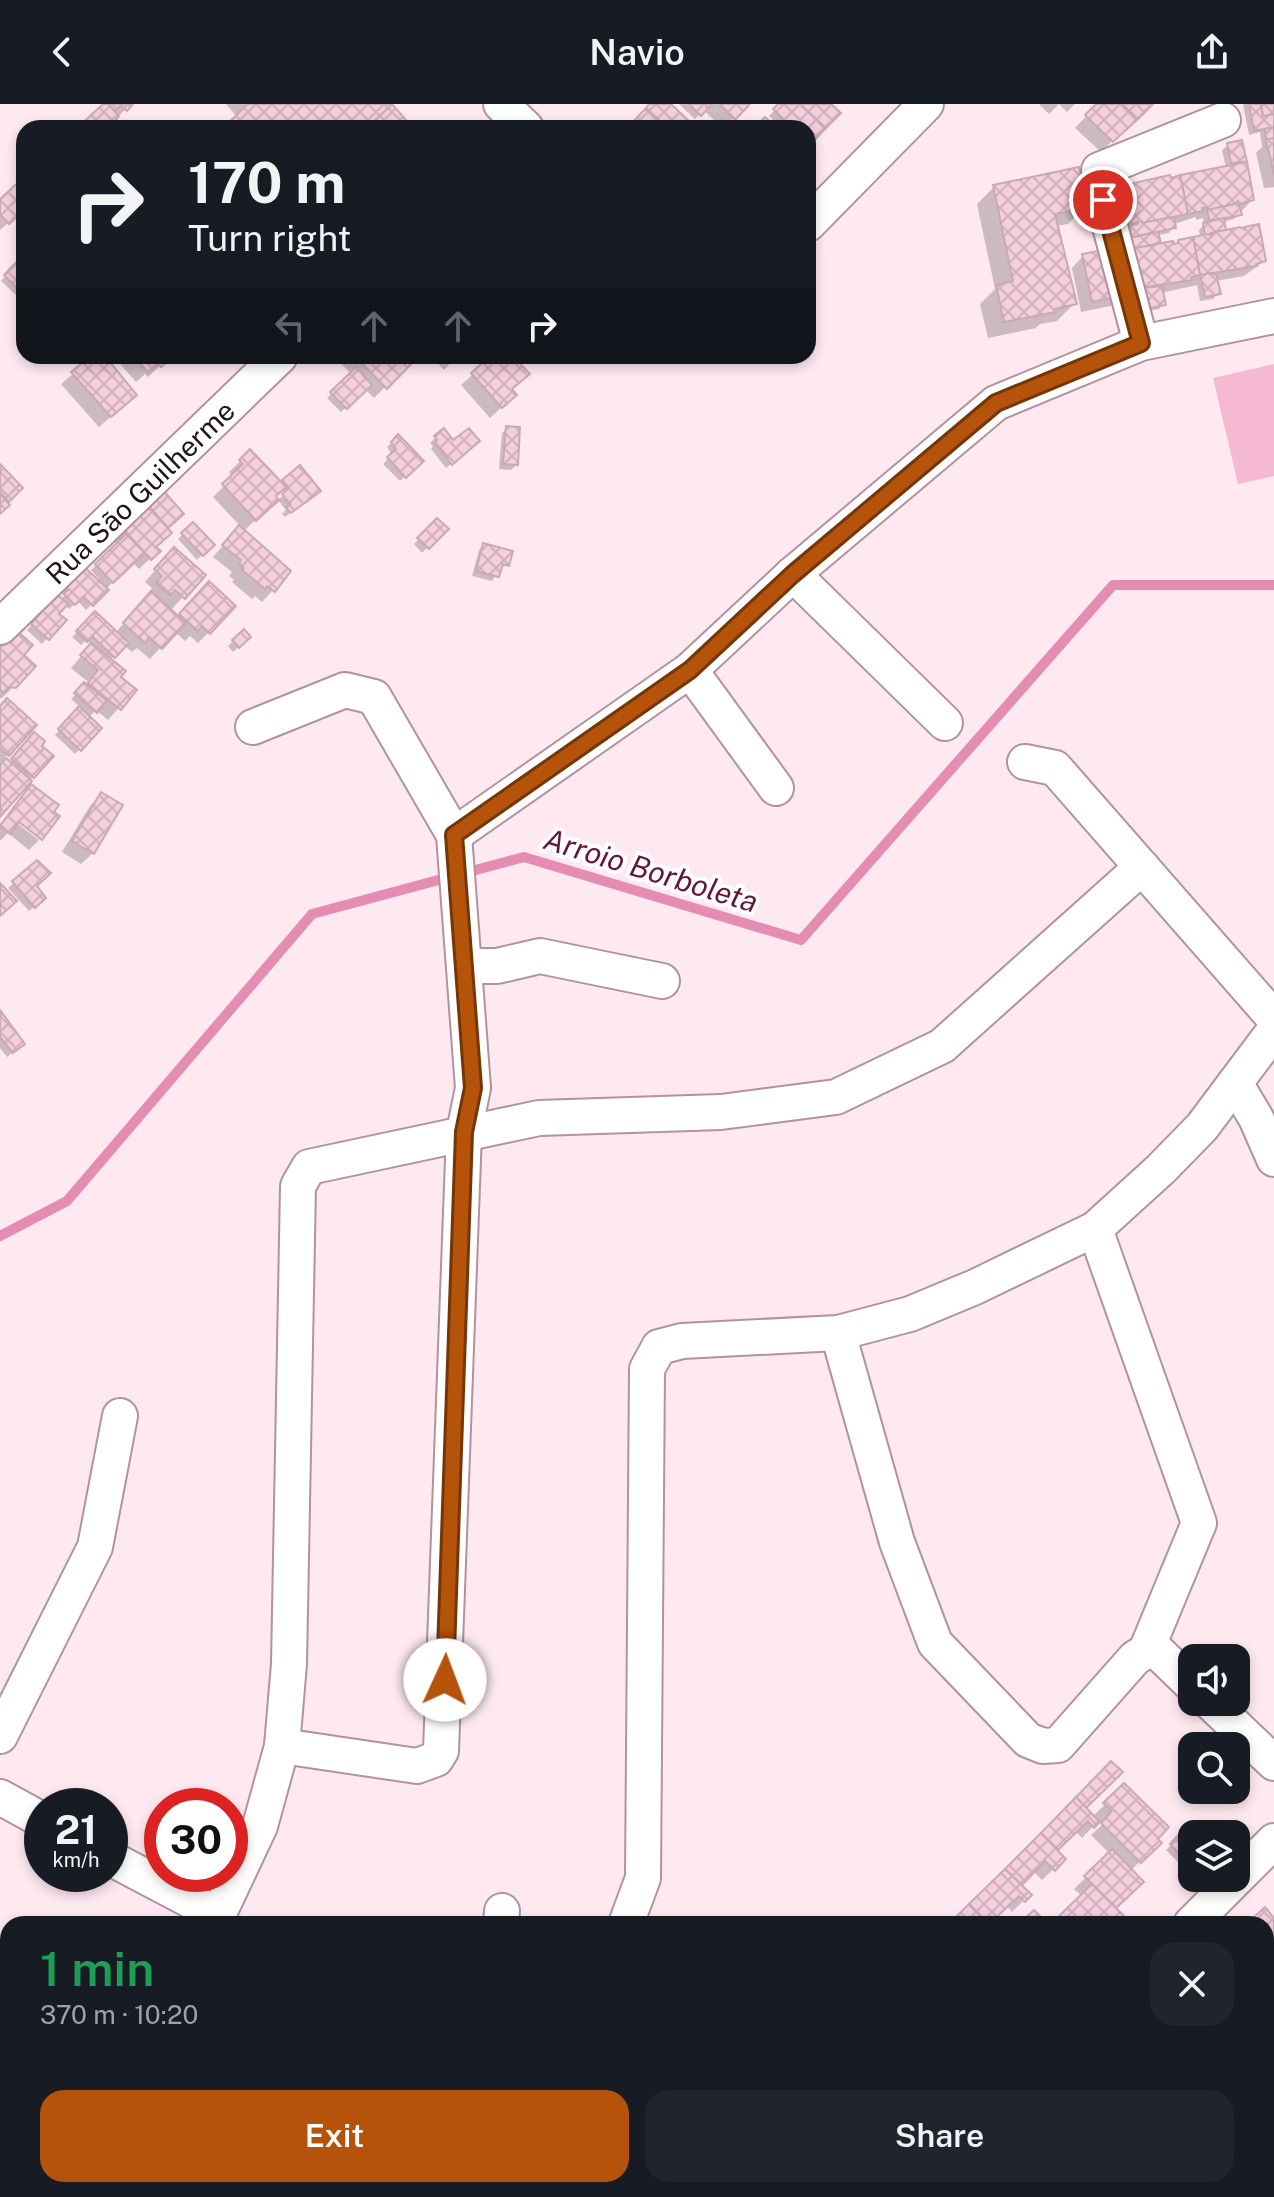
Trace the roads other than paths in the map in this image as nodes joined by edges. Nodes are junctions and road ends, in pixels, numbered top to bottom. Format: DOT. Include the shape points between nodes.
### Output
graph roads {
  1 [pos="926,104"];
  2 [pos="1223,120"];
  3 [pos="816,216"];
  4 [pos="1274,316"];
  5 [pos="1141,343"];
  6 [pos="272,364"];
  7 [pos="793,574"];
  8 [pos="0,627"];
  9 [pos="690,670"];
  10 [pos="945,723"];
  11 [pos="253,727"];
  12 [pos="1025,762"];
  13 [pos="776,788"];
  14 [pos="454,835"];
  15 [pos="1142,867"];
  16 [pos="464,966"];
  17 [pos="662,981"];
  18 [pos="1274,1018"];
  19 [pos="1274,1031"];
  20 [pos="1235,1083"];
  21 [pos="464,1132"];
  22 [pos="1274,1159"];
  23 [pos="1095,1229"];
  24 [pos="838,1333"];
  25 [pos="120,1416"];
  26 [pos="1146,1651"];
  27 [pos="1178,1671"];
  28 [pos="1225,1716"];
  29 [pos="0,1736"];
  30 [pos="282,1746"];
  31 [pos="1274,1763"];
  32 [pos="0,1797"];
  33 [pos="24,1810"];
  34 [pos="1274,1841"];
  35 [pos="128,1869"];
  36 [pos="209,1916"];
  37 [pos="218,1916"];
  38 [pos="629,1916"];
  39 [pos="1199,1916"];
  1 -- 3 [label="street"];
  2 -- 5 [label="street" via="1099,170"];
  4 -- 5 [label="street"];
  5 -- 7 [label="street" via="996,403"];
  6 -- 8 [label="street, Rua São Guilherme"];
  7 -- 9 [label="street"];
  7 -- 10 [label="street"];
  9 -- 13 [label="street"];
  9 -- 14 [label="street"];
  11 -- 14 [label="street" via="345,690 374,697"];
  12 -- 15 [label="street" via="1055,768"];
  14 -- 16 [label="street"];
  15 -- 18 [label="street"];
  15 -- 21 [label="street" via="942,1046 836,1097 721,1112 539,1118"];
  16 -- 17 [label="street" via="497,966 540,956"];
  16 -- 21 [label="street" via="473,1088"];
  19 -- 20 [label="street"];
  20 -- 22 [label="street"];
  20 -- 23 [label="street" via="1192,1137"];
  21 -- 30 [label="street" via="309,1167 298,1186 289,1664"];
  21 -- 30 [label="street" via="441,1751 436,1759 417,1766"];
  23 -- 24 [label="street" via="910,1314"];
  23 -- 26 [label="street" via="1199,1523"];
  24 -- 26 [label="street" via="897,1542 935,1643 1028,1740 1058,1745"];
  24 -- 38 [label="street" via="682,1341 659,1347 647,1369 643,1878"];
  25 -- 29 [label="street" via="95,1547"];
  26 -- 27 [label="street" via="1158,1652"];
  28 -- 31 [label="street"];
  30 -- 37 [label="street" via="260,1826"];
  32 -- 33 [label="street"];
  34 -- 39 [label="street"];
  35 -- 36 [label="street"];
}
